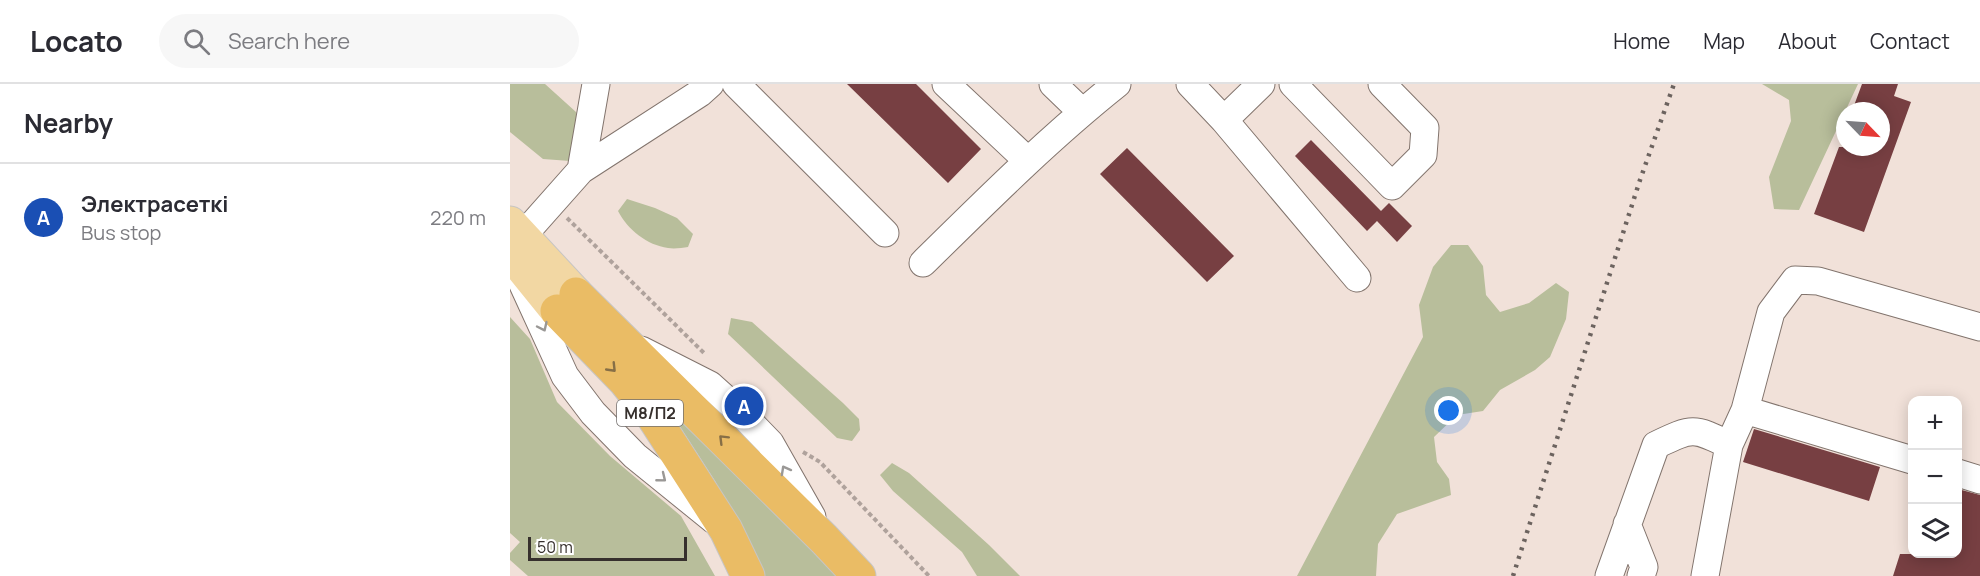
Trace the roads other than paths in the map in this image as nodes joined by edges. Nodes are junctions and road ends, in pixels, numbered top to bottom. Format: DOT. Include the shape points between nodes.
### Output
graph roads {
  1 [pos="596,84"];
  2 [pos="710,84"];
  3 [pos="736,84"];
  4 [pos="946,84"];
  5 [pos="1053,84"];
  6 [pos="1117,84"];
  7 [pos="1190,84"];
  8 [pos="1261,84"];
  9 [pos="1293,84"];
  10 [pos="1382,84"];
  11 [pos="1082,112"];
  12 [pos="1224,120"];
  13 [pos="1028,161"];
  14 [pos="581,170"];
  15 [pos="885,233"];
  16 [pos="512,244"];
  17 [pos="924,263"];
  18 [pos="1357,278"];
  19 [pos="567,303"];
  20 [pos="1980,327"];
  21 [pos="1745,410"];
  22 [pos="1729,445"];
  23 [pos="1908,459"];
  24 [pos="1962,474"];
  25 [pos="1980,480"];
  26 [pos="1627,525"];
  27 [pos="726,530"];
  28 [pos="748,576"];
  29 [pos="859,576"];
  30 [pos="1609,576"];
  31 [pos="1641,576"];
  32 [pos="1705,576"];
  1 -- 14 [label="street"];
  2 -- 14 [label="street"];
  3 -- 15 [label="street"];
  4 -- 13 [label="street"];
  5 -- 11 [label="street"];
  6 -- 11 [label="street"];
  7 -- 12 [label="street"];
  8 -- 12 [label="street"];
  9 -- 10 [label="street" via="1392,186 1423,155 1425,128"];
  11 -- 13 [label="street"];
  12 -- 18 [label="street"];
  13 -- 17 [label="street"];
  14 -- 16 [label="street"];
  16 -- 19 [label="main road, М8/П2"];
  16 -- 27 [label="street, one-way" via="565,376 593,413 635,456"];
  19 -- 27 [label="highway, М8/П2, one-way" via="652,415"];
  29 -- 19 [label="highway, М8/П2, one-way" via="622,340"];
  20 -- 21 [label="street" via="1818,280 1795,280 1771,312"];
  21 -- 22 [label="street"];
  21 -- 23 [label="street"];
  22 -- 26 [label="street" via="1706,433 1686,431 1656,445"];
  22 -- 32 [label="street"];
  24 -- 25 [label="street"];
  26 -- 30 [label="street"];
  26 -- 31 [label="street" via="1644,567"];
  27 -- 28 [label="highway, М8/П2"];
}
